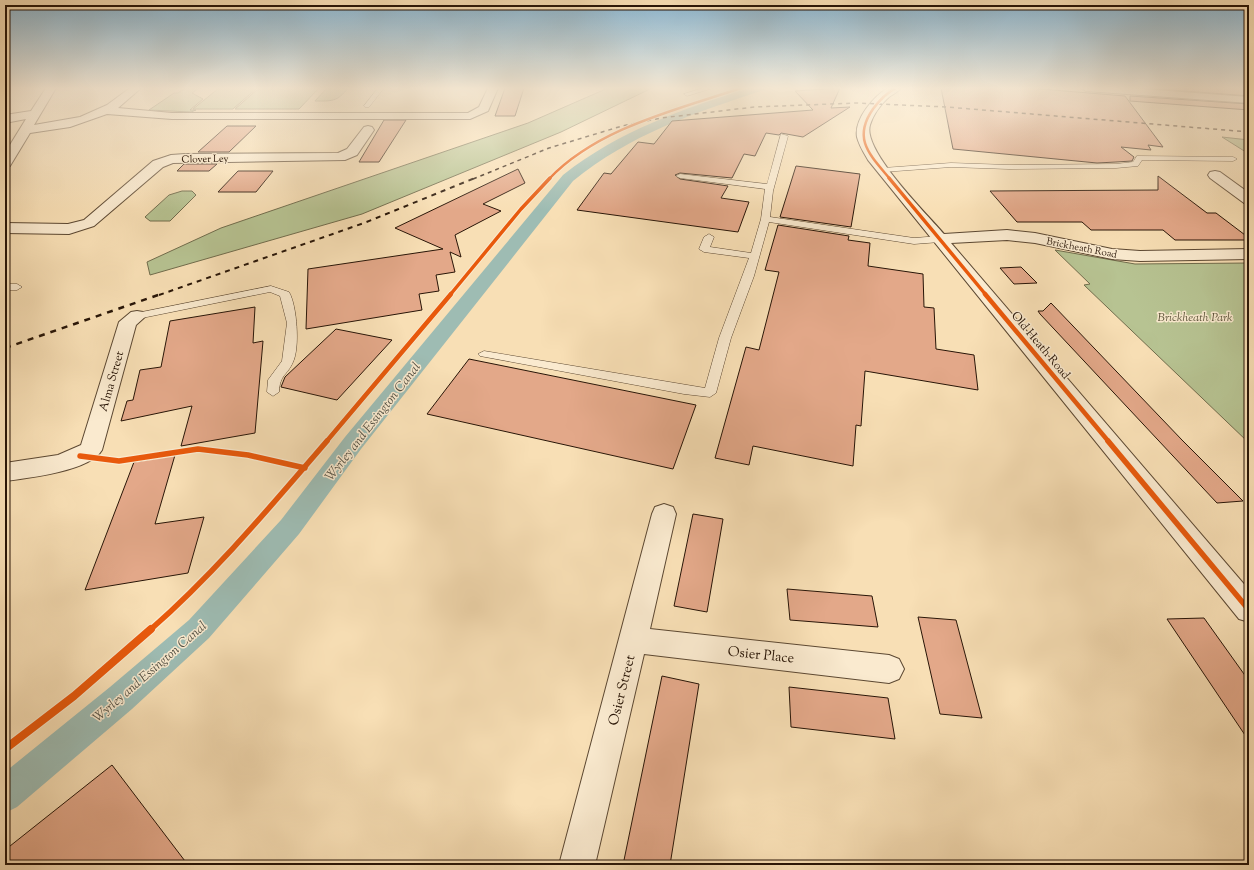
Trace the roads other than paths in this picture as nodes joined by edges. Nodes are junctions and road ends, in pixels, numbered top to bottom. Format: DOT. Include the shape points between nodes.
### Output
graph roads {
  1 [pos="35,129"];
  2 [pos="863,129"];
  3 [pos="24,130"];
  4 [pos="368,130"];
  5 [pos="784,136"];
  6 [pos="1233,159"];
  7 [pos="5,163"];
  8 [pos="883,170"];
  9 [pos="680,176"];
  10 [pos="1215,176"];
  11 [pos="770,187"];
  12 [pos="1249,200"];
  13 [pos="765,219"];
  14 [pos="5,228"];
  15 [pos="709,237"];
  16 [pos="940,239"];
  17 [pos="1249,254"];
  18 [pos="755,256"];
  19 [pos="5,287"];
  20 [pos="17,287"];
  21 [pos="137,316"];
  22 [pos="484,354"];
  23 [pos="273,392"];
  24 [pos="5,472"];
  25 [pos="664,514"];
  26 [pos="1244,598"];
  27 [pos="633,640"];
  28 [pos="889,669"];
  29 [pos="577,865"];
  1 -- 3 [label="street"];
  2 -- 8 [label="street, Old Heath Road" via="863,137 868,149"];
  3 -- 7 [label="street"];
  4 -- 14 [label="street, Clover Ley" via="352,152 340,157 170,159 158,164 89,223 69,229"];
  5 -- 11 [label="lane"];
  6 -- 8 [label="lane" via="1140,158 1135,164 1116,166 951,165"];
  8 -- 16 [label="street, Old Heath Road"];
  9 -- 11 [label="lane"];
  10 -- 12 [label="street"];
  11 -- 13 [label="lane"];
  13 -- 16 [label="lane" via="914,240"];
  13 -- 18 [label="lane"];
  15 -- 18 [label="lane" via="704,249"];
  16 -- 17 [label="street, Brickheath Road" via="1007,235 1035,238 1112,254 1140,256"];
  16 -- 26 [label="street, Old Heath Road"];
  18 -- 22 [label="lane" via="725,338 710,393"];
  19 -- 20 [label="lane"];
  21 -- 23 [label="lane" via="272,289 284,294 292,323 288,360 274,380"];
  21 -- 24 [label="street, Alma Street" via="128,322 90,450 74,460 50,467"];
  25 -- 27 [label="street, Osier Street"];
  27 -- 28 [label="street, Osier Place"];
  27 -- 29 [label="street, Osier Street"];
}
